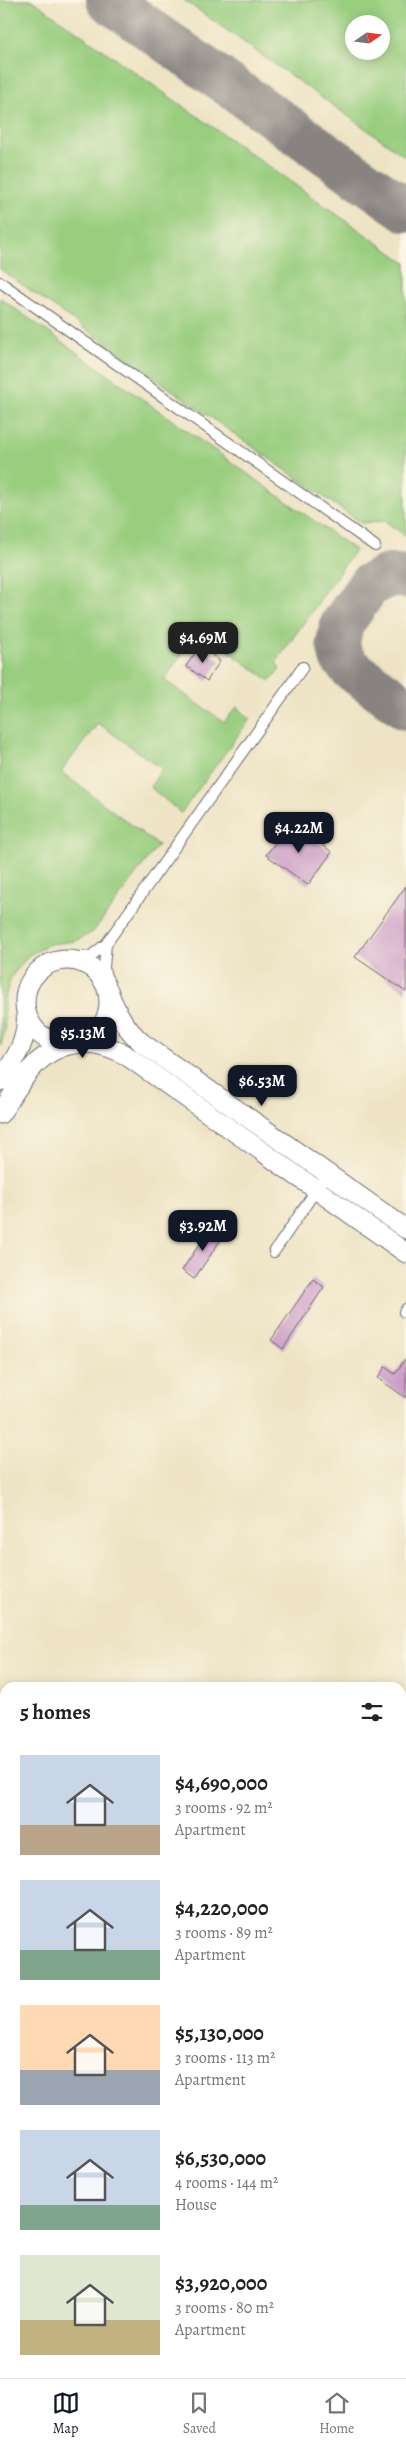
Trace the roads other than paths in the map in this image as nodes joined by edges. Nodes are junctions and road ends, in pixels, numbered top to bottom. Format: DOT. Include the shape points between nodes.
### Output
graph roads {
  1 [pos="0,282"];
  2 [pos="374,546"];
  3 [pos="303,667"];
  4 [pos="106,944"];
  5 [pos="66,959"];
  6 [pos="108,990"];
  7 [pos="25,1008"];
  8 [pos="76,1043"];
  9 [pos="0,1081"];
  10 [pos="0,1114"];
  11 [pos="328,1174"];
  12 [pos="316,1189"];
  13 [pos="406,1229"];
  14 [pos="274,1252"];
  15 [pos="406,1252"];
  1 -- 2 [label="lane"];
  3 -- 4 [label="lane"];
  4 -- 5 [label="lane" via="91,956"];
  4 -- 6 [label="lane" via="104,967"];
  5 -- 6 [label="street" via="92,968"];
  5 -- 7 [label="street" via="38,971 27,988"];
  6 -- 8 [label="street" via="109,1007 104,1023 96,1032"];
  6 -- 11 [label="street" via="124,1025 142,1043"];
  7 -- 8 [label="street" via="43,1037 65,1044"];
  7 -- 9 [label="street" via="23,1044"];
  8 -- 10 [label="street" via="56,1049 38,1062"];
  8 -- 12 [label="street" via="99,1044 121,1052"];
  11 -- 12 [label="lane"];
  11 -- 13 [label="street"];
  12 -- 14 [label="lane"];
  12 -- 15 [label="street"];
}
